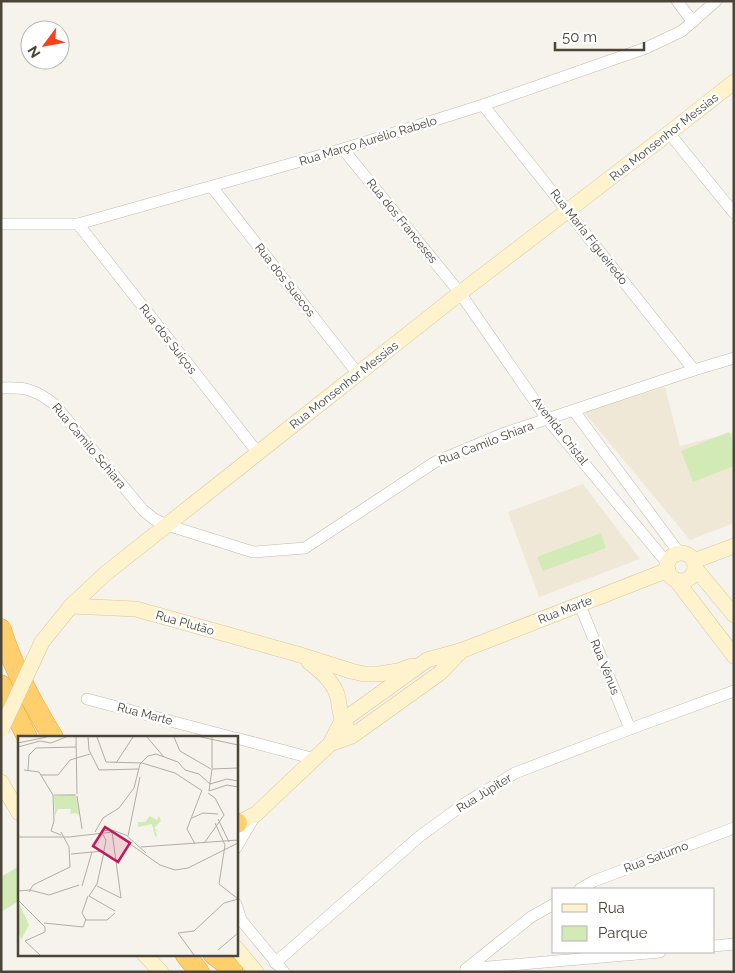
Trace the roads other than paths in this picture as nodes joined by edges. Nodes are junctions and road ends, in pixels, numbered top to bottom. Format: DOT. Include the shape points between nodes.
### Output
graph roads {
  1 [pos="677,1"];
  2 [pos="716,1"];
  3 [pos="693,22"];
  4 [pos="734,82"];
  5 [pos="483,105"];
  6 [pos="670,133"];
  7 [pos="343,149"];
  8 [pos="212,187"];
  9 [pos="568,211"];
  10 [pos="734,213"];
  11 [pos="1,224"];
  12 [pos="78,224"];
  13 [pos="460,293"];
  14 [pos="734,358"];
  15 [pos="694,370"];
  16 [pos="358,374"];
  17 [pos="1,388"];
  18 [pos="574,411"];
  19 [pos="548,420"];
  20 [pos="258,453"];
  21 [pos="167,525"];
  22 [pos="734,546"];
  23 [pos="680,554"];
  24 [pos="694,565"];
  25 [pos="670,572"];
  26 [pos="580,605"];
  27 [pos="71,606"];
  28 [pos="734,615"];
  29 [pos="1,629"];
  30 [pos="462,650"];
  31 [pos="297,654"];
  32 [pos="734,656"];
  33 [pos="427,660"];
  34 [pos="1,685"];
  35 [pos="734,692"];
  36 [pos="88,698"];
  37 [pos="34,707"];
  38 [pos="342,721"];
  39 [pos="630,729"];
  40 [pos="1,730"];
  41 [pos="26,736"];
  42 [pos="52,736"];
  43 [pos="57,736"];
  44 [pos="227,736"];
  45 [pos="352,736"];
  46 [pos="238,739"];
  47 [pos="330,744"];
  48 [pos="315,759"];
  49 [pos="2,781"];
  50 [pos="18,811"];
  51 [pos="256,814"];
  52 [pos="238,823"];
  53 [pos="734,828"];
  54 [pos="238,845"];
  55 [pos="582,888"];
  56 [pos="552,905"];
  57 [pos="238,910"];
  58 [pos="734,944"];
  59 [pos="715,946"];
  60 [pos="238,950"];
  61 [pos="650,953"];
  62 [pos="146,956"];
  63 [pos="187,956"];
  64 [pos="214,956"];
  65 [pos="215,956"];
  66 [pos="275,963"];
  67 [pos="464,971"];
  68 [pos="161,972"];
  69 [pos="200,972"];
  70 [pos="226,972"];
  71 [pos="234,972"];
  72 [pos="256,972"];
  73 [pos="284,972"];
  1 -- 3 [label="street"];
  2 -- 3 [label="street, Rua Março Aurélio Rabelo"];
  3 -- 5 [label="street, Rua Março Aurélio Rabelo" via="682,31 646,48"];
  4 -- 6 [label="street, Rua Monsenhor Messias"];
  5 -- 7 [label="street, Rua Março Aurélio Rabelo"];
  5 -- 9 [label="street, Rua Maria Figueiredo"];
  6 -- 9 [label="street, Rua Monsenhor Messias"];
  6 -- 10 [label="street"];
  7 -- 8 [label="street, Rua Março Aurélio Rabelo"];
  7 -- 13 [label="street, Rua dos Franceses"];
  8 -- 12 [label="street, Rua Março Aurélio Rabelo"];
  8 -- 16 [label="street, Rua dos Suecos"];
  9 -- 13 [label="street, Rua Monsenhor Messias"];
  9 -- 15 [label="street, Rua Maria Figueiredo"];
  11 -- 12 [label="street, Rua Março Aurélio Rabelo"];
  12 -- 20 [label="street, Rua dos Suíços"];
  13 -- 16 [label="street, Rua Monsenhor Messias"];
  13 -- 19 [label="street, Avenida Cristal"];
  14 -- 15 [label="street, Rua Camilo Shiara"];
  15 -- 18 [label="street, Rua Camilo Shiara"];
  16 -- 20 [label="street, Rua Monsenhor Messias"];
  17 -- 21 [label="street, Rua Camilo Schiara" via="20,387 40,393 54,404 143,510"];
  18 -- 19 [label="street, Rua Camilo Shiara"];
  18 -- 23 [label="street, Avenida Cristal"];
  19 -- 21 [label="street, Rua Camilo Shiara" via="502,434 435,462 305,548 253,552"];
  19 -- 25 [label="street, Avenida Cristal"];
  20 -- 21 [label="street, Rua Monsenhor Messias"];
  21 -- 27 [label="street, Rua Monsenhor Messias" via="105,574"];
  22 -- 24 [label="street"];
  23 -- 24 [label="street" via="690,557"];
  23 -- 25 [label="street" via="675,555"];
  24 -- 25 [label="street" via="689,579 682,581"];
  24 -- 28 [label="street"];
  25 -- 26 [label="street, Rua Marte"];
  25 -- 32 [label="street, Avenida Cristal"];
  26 -- 30 [label="street, Rua Marte"];
  26 -- 39 [label="street, Rua Vênus"];
  27 -- 31 [label="street, Rua Plutão" via="136,610"];
  27 -- 40 [label="street, Rua Monsenhor Messias, bridge" via="42,642"];
  29 -- 37 [label="highway"];
  30 -- 33 [label="street, Rua Marte"];
  30 -- 45 [label="street, Rua Marte" via="440,673"];
  31 -- 33 [label="street, Rua Plutão" via="364,674 398,671"];
  31 -- 38 [label="street, Rua Plutão" via="331,682 338,695"];
  33 -- 38 [label="street, Rua Marte"];
  34 -- 41 [label="highway"];
  35 -- 39 [label="street, Rua Júpiter"];
  36 -- 44 [label="street, Rua Marte"];
  37 -- 42 [label="highway"];
  37 -- 43 [label="highway"];
  38 -- 45 [label="street, Rua Plutão"];
  38 -- 47 [label="street, Rua Marte"];
  39 -- 66 [label="street, Rua Júpiter" via="515,773 464,804 420,836"];
  45 -- 47 [label="street, Rua Marte"];
  46 -- 48 [label="street"];
  47 -- 48 [label="street, Rua Marte"];
  48 -- 51 [label="street, Rua Marte"];
  49 -- 50 [label="street"];
  51 -- 52 [label="street, Rua Marte"];
  51 -- 54 [label="street"];
  53 -- 55 [label="street, Rua Saturno"];
  56 -- 67 [label="street" via="531,917"];
  57 -- 66 [label="street" via="241,920"];
  58 -- 59 [label="street"];
  60 -- 72 [label="street"];
  61 -- 67 [label="street"];
  62 -- 68 [label="street"];
  63 -- 69 [label="highway"];
  64 -- 70 [label="highway"];
  65 -- 71 [label="highway"];
  66 -- 73 [label="street"];
}
